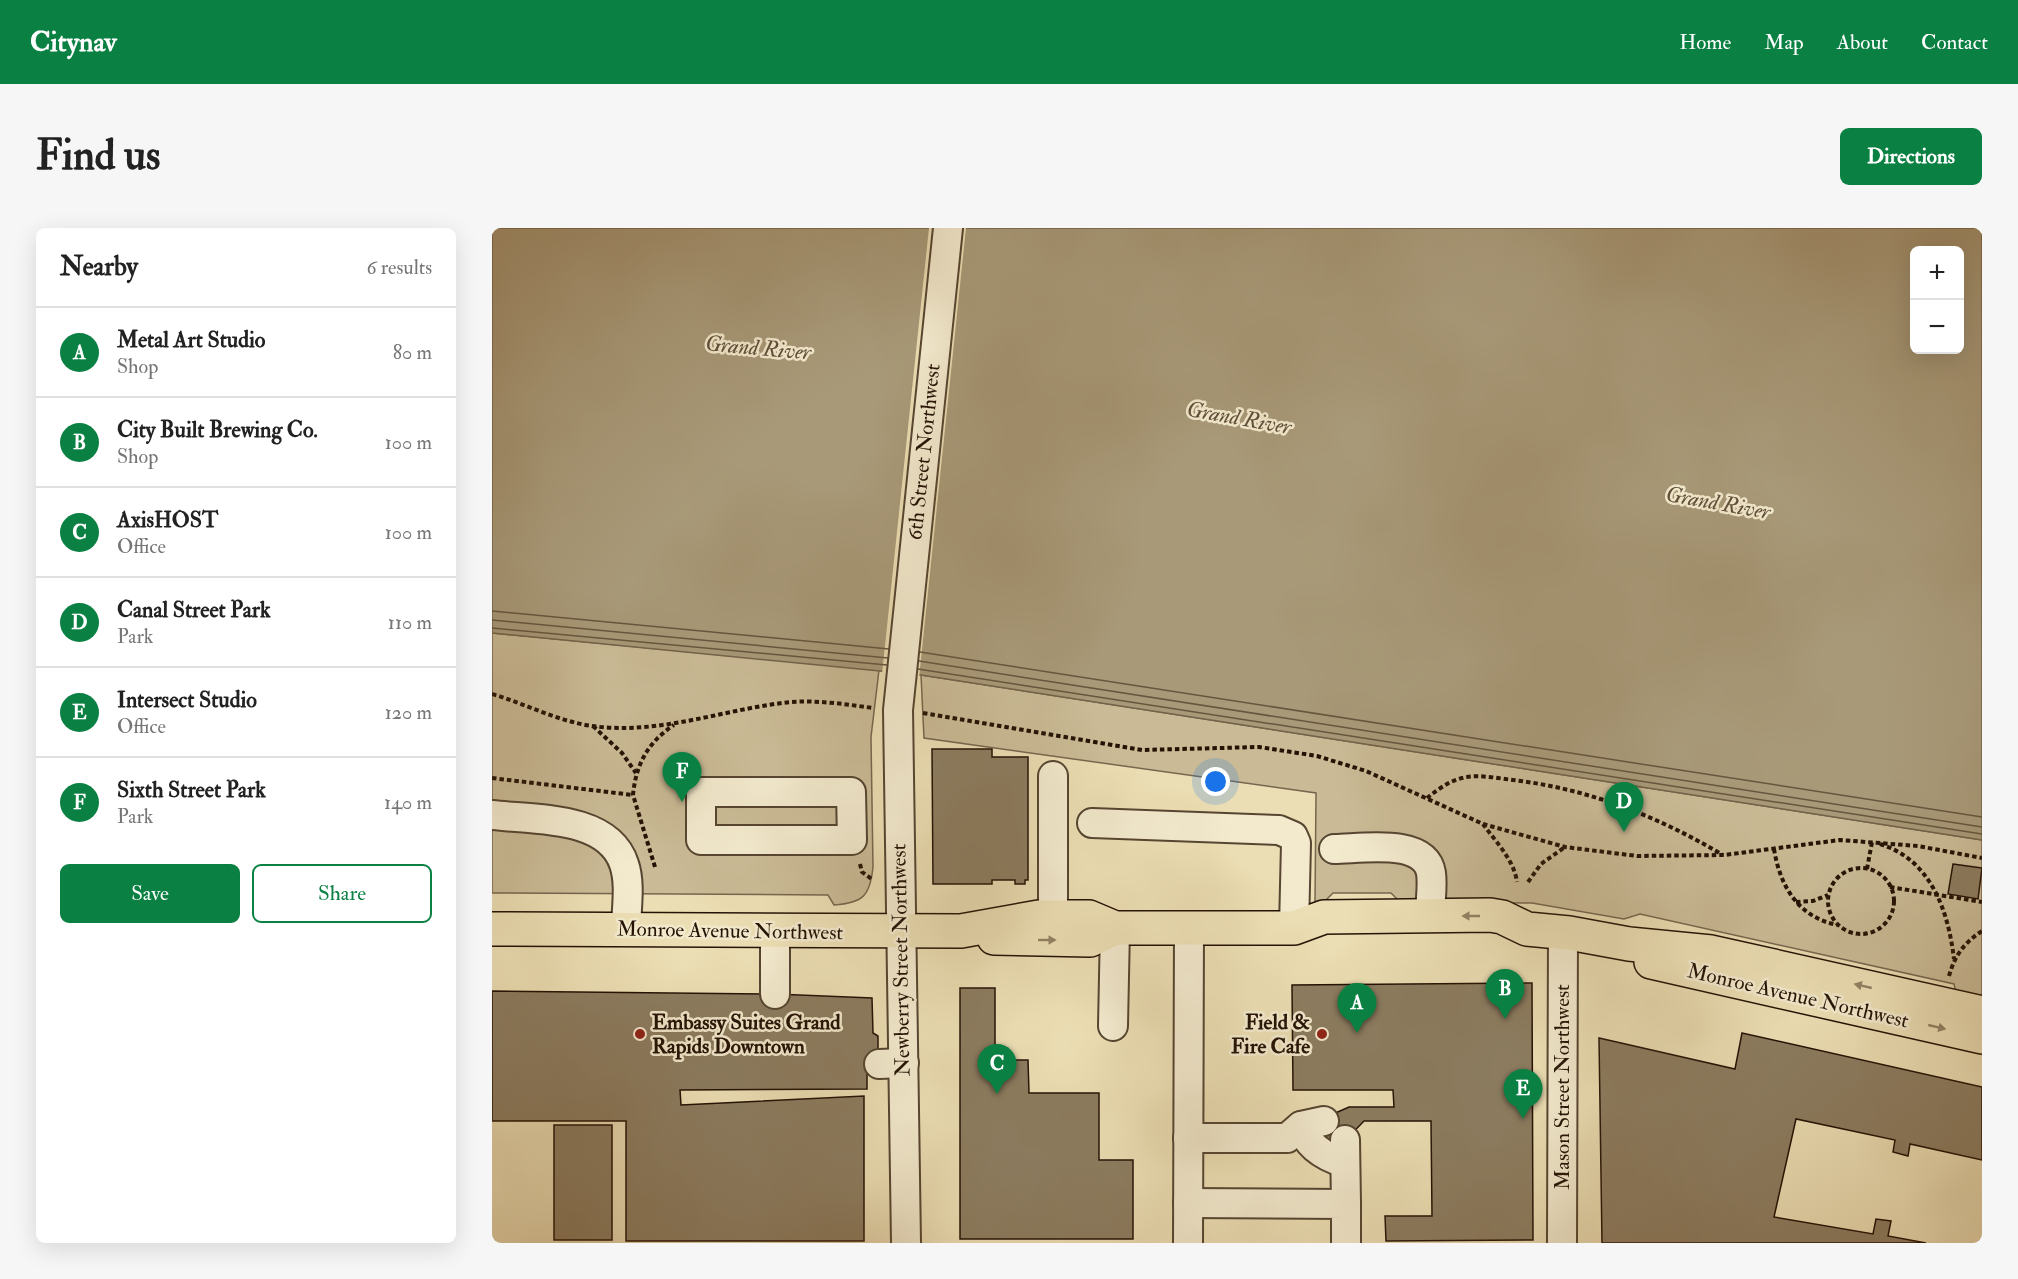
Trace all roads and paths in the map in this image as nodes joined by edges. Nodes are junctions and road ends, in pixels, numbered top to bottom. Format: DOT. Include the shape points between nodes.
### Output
graph roads {
  1 [pos="948,228"];
  2 [pos="900,676"];
  3 [pos="492,694"];
  4 [pos="879,708"];
  5 [pos="917,712"];
  6 [pos="675,724"];
  7 [pos="592,726"];
  8 [pos="636,773"];
  9 [pos="1053,776"];
  10 [pos="492,778"];
  11 [pos="633,795"];
  12 [pos="1427,798"];
  13 [pos="492,815"];
  14 [pos="898,815"];
  15 [pos="852,816"];
  16 [pos="1092,823"];
  17 [pos="1483,824"];
  18 [pos="1871,842"];
  19 [pos="1565,847"];
  20 [pos="1334,849"];
  21 [pos="1774,849"];
  22 [pos="1724,855"];
  23 [pos="1982,858"];
  24 [pos="1867,869"];
  25 [pos="656,875"];
  26 [pos="1517,882"];
  27 [pos="1528,882"];
  28 [pos="1890,887"];
  29 [pos="1939,895"];
  30 [pos="1828,896"];
  31 [pos="1796,902"];
  32 [pos="1982,902"];
  33 [pos="1430,916"];
  34 [pos="1053,917"];
  35 [pos="1838,925"];
  36 [pos="1115,928"];
  37 [pos="1189,928"];
  38 [pos="1294,928"];
  39 [pos="492,929"];
  40 [pos="1527,929"];
  41 [pos="626,930"];
  42 [pos="775,931"];
  43 [pos="902,931"];
  44 [pos="968,931"];
  45 [pos="1982,931"];
  46 [pos="1563,932"];
  47 [pos="1954,959"];
  48 [pos="1949,977"];
  49 [pos="775,994"];
  50 [pos="1981,1016"];
  51 [pos="1113,1026"];
  52 [pos="1188,1138"];
  53 [pos="1188,1203"];
  54 [pos="1346,1204"];
  55 [pos="906,1243"];
  56 [pos="1188,1243"];
  57 [pos="1346,1243"];
  58 [pos="1562,1243"];
  1 -- 2 [label="street, 6th Street Northwest"];
  2 -- 14 [label="street, Newberry Street Northwest"];
  3 -- 7 [label="path" via="531,710"];
  4 -- 6 [label="path" via="784,702"];
  5 -- 12 [label="path" via="1142,750 1259,747 1317,756 1366,771"];
  6 -- 7 [label="path"];
  6 -- 8 [label="path" via="645,752"];
  7 -- 8 [label="path" via="622,753"];
  8 -- 11 [label="path"];
  9 -- 34 [label="street"];
  10 -- 11 [label="path"];
  11 -- 25 [label="path" via="654,857"];
  12 -- 17 [label="path"];
  12 -- 22 [label="path" via="1462,778 1523,781 1586,794 1631,809"];
  13 -- 41 [label="street" via="578,826 609,841 619,851 625,866"];
  14 -- 15 [label="street"];
  14 -- 43 [label="street, Newberry Street Northwest"];
  15 -- 15 [label="street" via="851,792 701,792 701,840 852,840"];
  16 -- 38 [label="street" via="1289,833 1296,843"];
  17 -- 19 [label="path"];
  17 -- 26 [label="path" via="1508,857"];
  18 -- 21 [label="path" via="1840,840"];
  18 -- 23 [label="path"];
  18 -- 24 [label="path"];
  18 -- 29 [label="path" via="1894,849 1912,861"];
  19 -- 22 [label="path" via="1637,856"];
  19 -- 27 [label="path" via="1541,864"];
  20 -- 33 [label="street" via="1396,848 1417,853 1427,862 1431,873"];
  21 -- 22 [label="path"];
  21 -- 31 [label="path" via="1785,888"];
  24 -- 28 [label="path" via="1885,879"];
  24 -- 30 [label="path" via="1838,877"];
  28 -- 29 [label="path"];
  28 -- 35 [label="path" via="1893,909 1880,928 1858,934"];
  29 -- 32 [label="path"];
  29 -- 47 [label="path"];
  30 -- 31 [label="path"];
  30 -- 35 [label="path" via="1831,916"];
  31 -- 35 [label="path" via="1822,922"];
  33 -- 38 [label="main road, Monroe Avenue Northwest" via="1324,916"];
  40 -- 33 [label="main road, Monroe Avenue Northwest, one-way" via="1496,916"];
  34 -- 36 [label="main road, Monroe Avenue Northwest" via="1089,917"];
  34 -- 44 [label="main road, Monroe Avenue Northwest"];
  36 -- 37 [label="main road, Monroe Avenue Northwest"];
  44 -- 36 [label="main road, Monroe Avenue Northwest, one-way" via="1008,940 1090,940"];
  36 -- 51 [label="street"];
  37 -- 38 [label="main road, Monroe Avenue Northwest"];
  37 -- 52 [label="street"];
  38 -- 40 [label="main road, Monroe Avenue Northwest" via="1324,939 1494,938"];
  39 -- 41 [label="main road, Monroe Avenue Northwest"];
  40 -- 46 [label="main road, Monroe Avenue Northwest"];
  41 -- 42 [label="main road, Monroe Avenue Northwest"];
  42 -- 43 [label="main road, Monroe Avenue Northwest"];
  42 -- 49 [label="street"];
  43 -- 44 [label="main road, Monroe Avenue Northwest"];
  43 -- 55 [label="street, Newberry Street Northwest" via="891,1063"];
  45 -- 47 [label="path" via="1968,940"];
  46 -- 50 [label="main road, Monroe Avenue Northwest" via="1618,943 1698,950 1828,991"];
  46 -- 58 [label="street, Mason Street Northwest"];
  47 -- 48 [label="path"];
  52 -- 53 [label="street"];
  52 -- 54 [label="street" via="1287,1138 1313,1124 1305,1139 1331,1159 1346,1151"];
  53 -- 54 [label="street"];
  53 -- 56 [label="street"];
  54 -- 57 [label="street"];
}
